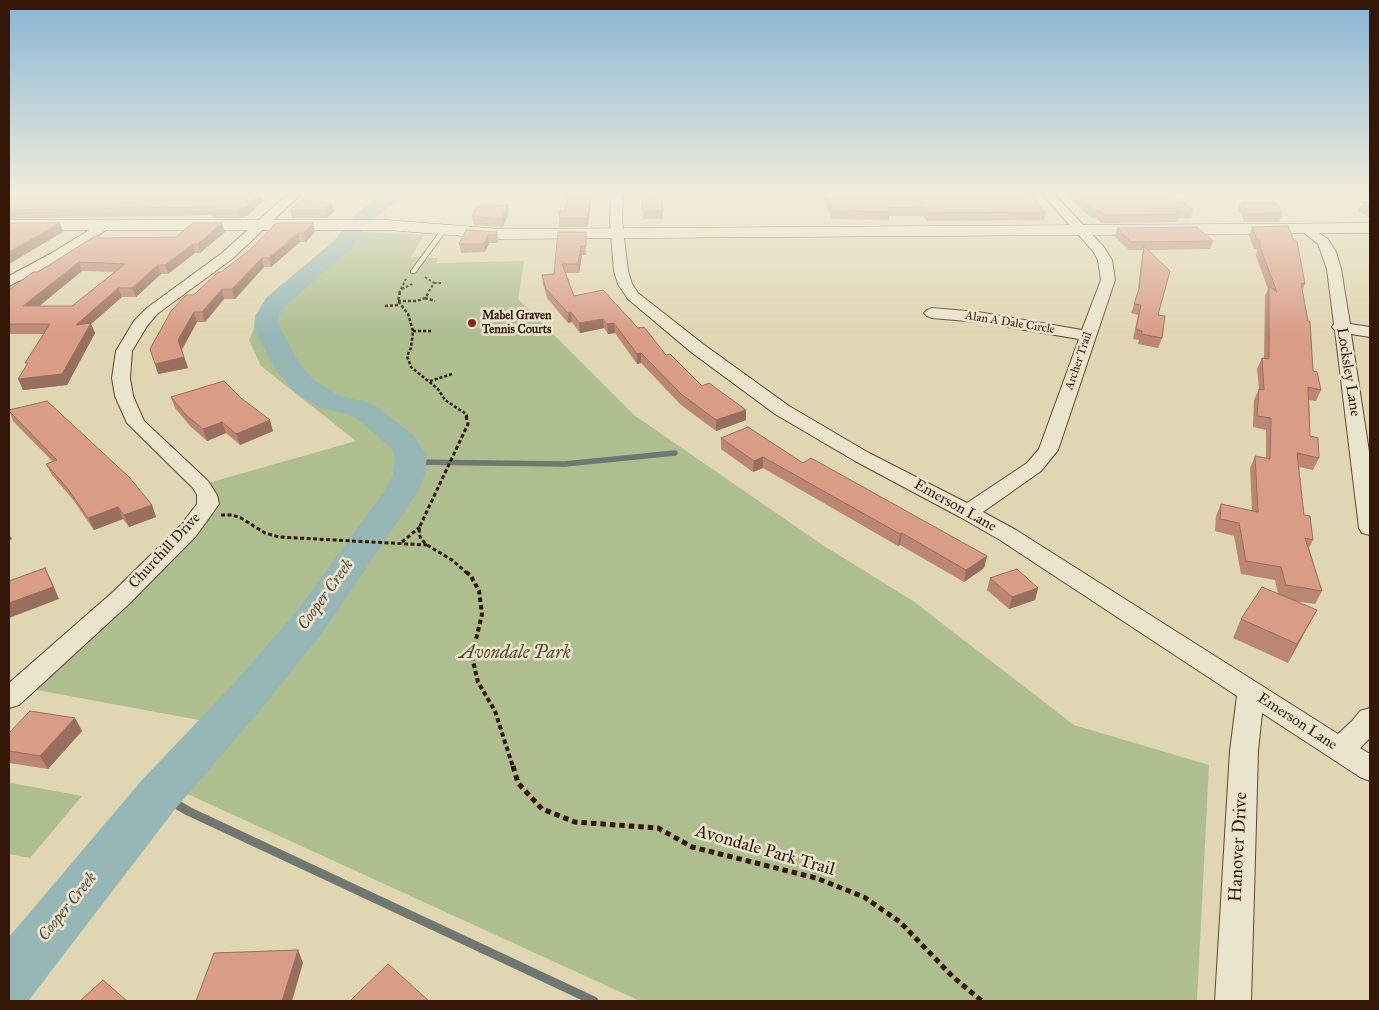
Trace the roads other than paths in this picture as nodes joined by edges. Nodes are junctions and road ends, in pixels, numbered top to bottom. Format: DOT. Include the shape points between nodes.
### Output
graph roads {
  1 [pos="81,240"];
  2 [pos="245,240"];
  3 [pos="437,240"];
  4 [pos="618,240"];
  5 [pos="1090,240"];
  6 [pos="1320,240"];
  7 [pos="413,272"];
  8 [pos="9,282"];
  9 [pos="932,314"];
  10 [pos="1340,327"];
  11 [pos="1370,332"];
  12 [pos="1088,336"];
  13 [pos="1363,428"];
  14 [pos="968,512"];
  15 [pos="1370,528"];
  16 [pos="1251,693"];
  17 [pos="9,698"];
  18 [pos="1370,718"];
  19 [pos="1340,749"];
  20 [pos="1370,769"];
  21 [pos="1233,1001"];
  1 -- 8 [label="street"];
  2 -- 17 [label="street, Churchill Drive" via="152,311 124,351 121,378 124,396 136,423 201,485 208,504 188,531 122,597"];
  3 -- 7 [label="lane"];
  4 -- 14 [label="street, Emerson Lane" via="624,284 633,296 697,348 782,410"];
  5 -- 12 [label="street, Archer Trail" via="1102,254 1108,280"];
  6 -- 10 [label="street, Locksley Lane" via="1329,252 1334,269"];
  9 -- 12 [label="street, Alan A Dale Circle" via="978,317"];
  10 -- 11 [label="street"];
  10 -- 13 [label="street, Locksley Lane"];
  12 -- 14 [label="street, Archer Trail" via="1048,450 1034,467"];
  13 -- 15 [label="street, Locksley Lane"];
  14 -- 16 [label="street, Emerson Lane"];
  16 -- 19 [label="street, Emerson Lane"];
  16 -- 21 [label="street, Hanover Drive" via="1244,751"];
  18 -- 19 [label="street"];
  19 -- 20 [label="street, Emerson Lane"];
}
